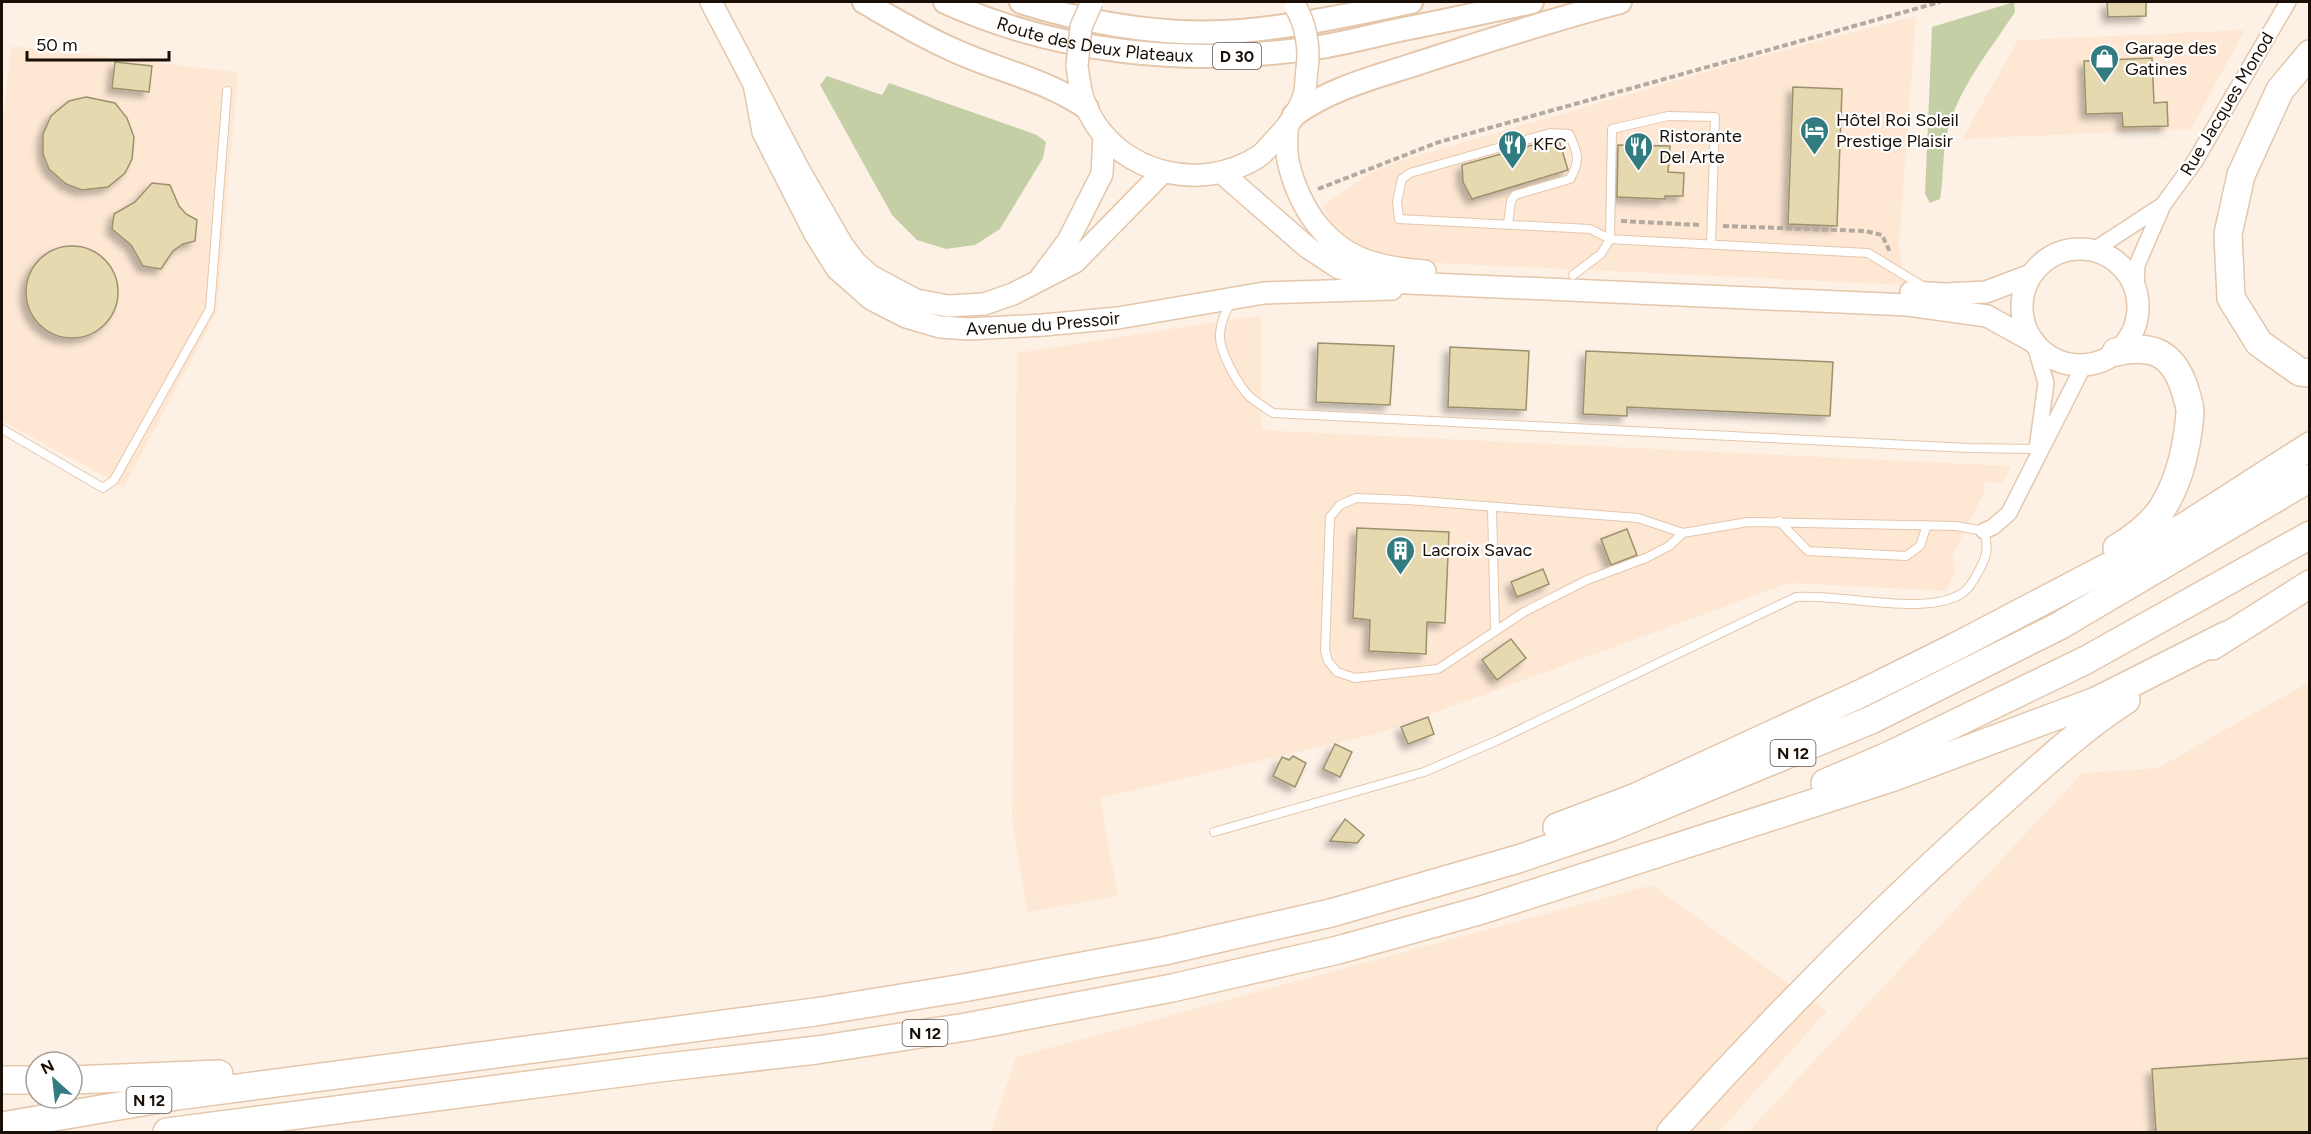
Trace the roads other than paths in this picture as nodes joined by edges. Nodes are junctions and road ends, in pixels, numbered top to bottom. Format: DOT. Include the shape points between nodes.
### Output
graph roads {
  1 [pos="711,2"];
  2 [pos="864,2"];
  3 [pos="945,2"];
  4 [pos="1021,2"];
  5 [pos="1092,2"];
  6 [pos="1411,2"];
  7 [pos="1532,2"];
  8 [pos="1620,2"];
  9 [pos="2288,2"];
  10 [pos="1293,4"];
  11 [pos="2310,54"];
  12 [pos="754,84"];
  13 [pos="227,91"];
  14 [pos="1087,108"];
  15 [pos="1290,122"];
  16 [pos="1104,135"];
  17 [pos="1163,172"];
  18 [pos="1222,173"];
  19 [pos="2163,206"];
  20 [pos="1508,224"];
  21 [pos="1610,238"];
  22 [pos="1711,244"];
  23 [pos="2094,250"];
  24 [pos="1574,275"];
  25 [pos="2031,275"];
  26 [pos="1039,279"];
  27 [pos="1466,285"];
  28 [pos="2136,289"];
  29 [pos="1945,294"];
  30 [pos="1233,299"];
  31 [pos="2034,342"];
  32 [pos="2116,352"];
  33 [pos="2084,365"];
  34 [pos="2310,373"];
  35 [pos="2,429"];
  36 [pos="2310,446"];
  37 [pos="2038,453"];
  38 [pos="2310,478"];
  39 [pos="1492,507"];
  40 [pos="1779,521"];
  41 [pos="1927,525"];
  42 [pos="1984,531"];
  43 [pos="1683,533"];
  44 [pos="2310,535"];
  45 [pos="2310,584"];
  46 [pos="1495,629"];
  47 [pos="2227,635"];
  48 [pos="1954,647"];
  49 [pos="1214,832"];
  50 [pos="1667,851"];
  51 [pos="1518,859"];
  52 [pos="84,1079"];
  53 [pos="2,1080"];
  54 [pos="24,1080"];
  55 [pos="298,1080"];
  56 [pos="2,1126"];
  57 [pos="167,1132"];
  58 [pos="1671,1132"];
  1 -- 12 [label="street, Avenue du Pressoir"];
  2 -- 14 [label="main road" via="950,49 1043,83"];
  3 -- 7 [label="main road, Route des Deux Plateaux / D 30" via="1034,35 1110,50 1172,56 1244,56 1315,48"];
  4 -- 6 [label="main road, Route des Deux Plateaux / D 30" via="1112,25 1239,31"];
  5 -- 14 [label="street, bridge" via="1081,27 1076,56 1079,86"];
  8 -- 15 [label="main road" via="1350,85 1312,102"];
  9 -- 19 [label="street, Rue Jacques Monod" via="2195,161"];
  10 -- 15 [label="street, bridge" via="1300,16 1309,54 1304,93"];
  11 -- 34 [label="highway" via="2280,90 2241,175 2228,234 2231,298 2259,343 2300,372"];
  12 -- 26 [label="street, Avenue du Pressoir" via="832,229 871,276 916,300 948,306 984,304"];
  12 -- 30 [label="street, Avenue du Pressoir" via="762,132 837,269 871,299 906,316 940,327 1043,325 1118,318"];
  13 -- 35 [label="lane" via="210,309 114,480 103,488"];
  14 -- 16 [label="street"];
  15 -- 18 [label="street" via="1258,156"];
  15 -- 24 [label="street" via="1287,159 1299,196 1325,235 1350,253 1377,264 1423,271"];
  16 -- 17 [label="street" via="1128,157"];
  16 -- 26 [label="street" via="1102,174 1068,241"];
  17 -- 18 [label="street" via="1183,176"];
  17 -- 26 [label="street, Avenue du Pressoir" via="1075,262"];
  18 -- 27 [label="street" via="1307,247 1339,268 1385,282"];
  19 -- 23 [label="street, Rue Jacques Monod"];
  19 -- 28 [label="street, Rue Jacques Monod" via="2137,265"];
  20 -- 20 [label="lane" via="1515,195 1570,179 1578,165 1569,134 1550,133 1410,173 1402,179 1397,201 1400,219"];
  20 -- 21 [label="lane" via="1590,229"];
  21 -- 22 [label="lane"];
  21 -- 22 [label="lane" via="1612,129 1668,116 1716,117"];
  21 -- 24 [label="lane" via="1601,254"];
  22 -- 29 [label="lane" via="1868,252 1923,286"];
  23 -- 25 [label="street" via="2058,252"];
  23 -- 28 [label="street" via="2112,258 2127,272"];
  24 -- 29 [label="street"];
  25 -- 29 [label="street" via="1986,292"];
  25 -- 31 [label="street" via="2021,309"];
  27 -- 30 [label="street, Avenue du Pressoir" via="1264,293"];
  27 -- 31 [label="street" via="1908,305 1987,316"];
  28 -- 32 [label="street" via="2136,323"];
  30 -- 37 [label="lane" via="1224,313 1219,336 1225,356 1249,396 1273,413"];
  31 -- 33 [label="street" via="2065,363"];
  31 -- 37 [label="street" via="2046,383"];
  32 -- 33 [label="street"];
  32 -- 48 [label="highway" via="2138,347 2161,354 2173,364 2180,378 2191,412 2185,454 2173,490 2158,515 2126,543"];
  33 -- 37 [label="street"];
  36 -- 48 [label="highway" via="2184,527"];
  37 -- 42 [label="street" via="2009,513"];
  38 -- 51 [label="highway, N 12" via="2059,626 1871,720 1609,828"];
  39 -- 43 [label="lane" via="1638,518"];
  39 -- 46 [label="lane"];
  39 -- 46 [label="lane" via="1356,498 1340,505 1330,517 1324,651 1337,672 1355,678 1438,669"];
  40 -- 41 [label="lane"];
  40 -- 41 [label="lane" via="1808,551 1906,556 1920,546"];
  40 -- 43 [label="lane"];
  41 -- 42 [label="lane"];
  42 -- 49 [label="lane" via="1988,556 1972,584 1947,600 1922,605 1815,595 1796,597 1424,772"];
  43 -- 46 [label="lane" via="1662,550 1587,580"];
  44 -- 50 [label="highway, N 12" via="2086,660 1888,756"];
  45 -- 47 [label="highway"];
  47 -- 50 [label="highway" via="2096,701 1891,778"];
  47 -- 58 [label="highway" via="2079,733 1906,888 1732,1064"];
  48 -- 51 [label="highway" via="1636,797 1542,832"];
  50 -- 57 [label="highway, N 12" via="1338,950 1172,988 966,1027 817,1050"];
  51 -- 55 [label="highway, N 12" via="1331,914 1164,951 963,988 815,1012"];
  52 -- 55 [label="highway" via="244,1072"];
  53 -- 54 [label="highway"];
  55 -- 56 [label="highway, N 12" via="177,1095"];
}
